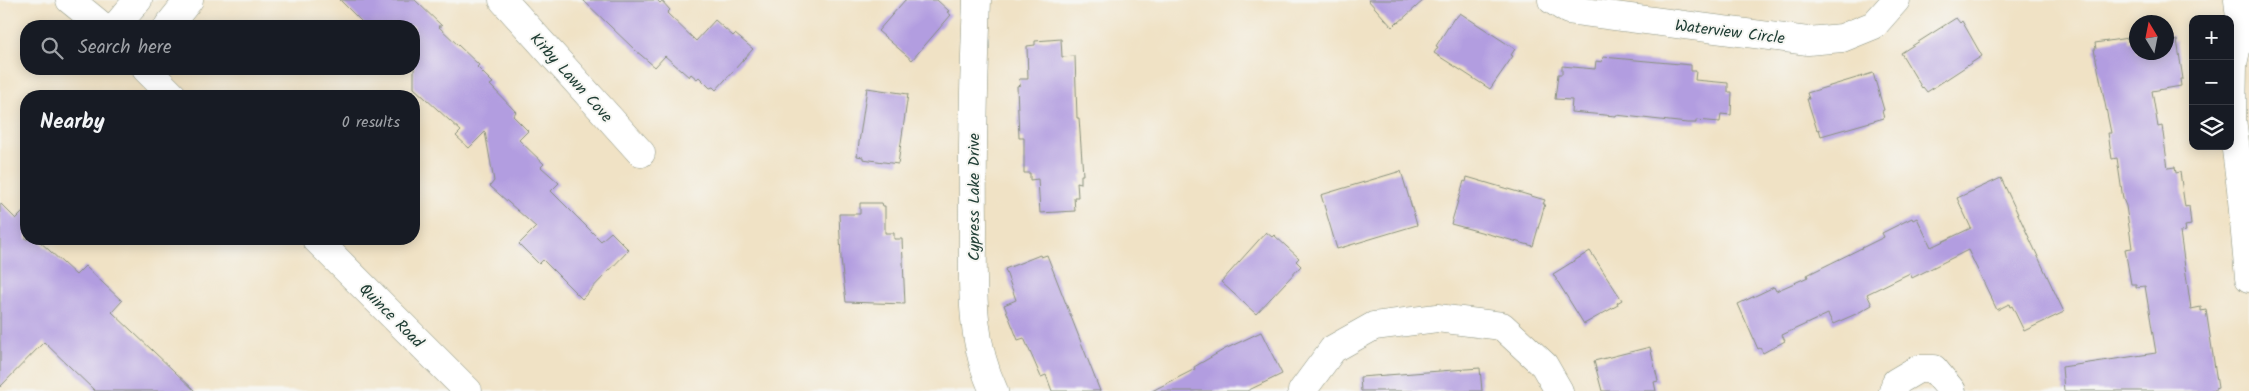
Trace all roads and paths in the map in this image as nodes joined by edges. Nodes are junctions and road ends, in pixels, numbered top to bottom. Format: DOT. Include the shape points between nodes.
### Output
graph roads {
  1 [pos="70,0"];
  2 [pos="138,0"];
  3 [pos="189,0"];
  4 [pos="503,0"];
  5 [pos="977,0"];
  6 [pos="1552,0"];
  7 [pos="1896,0"];
  8 [pos="2238,0"];
  9 [pos="95,20"];
  10 [pos="121,20"];
  11 [pos="173,20"];
  12 [pos="152,75"];
  13 [pos="167,90"];
  14 [pos="641,153"];
  15 [pos="322,245"];
  16 [pos="2249,278"];
  17 [pos="468,391"];
  18 [pos="994,391"];
  19 [pos="1302,391"];
  20 [pos="1559,391"];
  21 [pos="1893,391"];
  22 [pos="1952,391"];
  1 -- 9 [label="street"];
  2 -- 10 [label="street"];
  3 -- 11 [label="street"];
  4 -- 14 [label="street, Kirby Lawn Cove"];
  5 -- 18 [label="street, Cypress Lake Drive" via="972,121 973,288 976,338"];
  6 -- 7 [label="street, Waterview Circle" via="1568,10 1808,41 1842,38 1874,25"];
  8 -- 16 [label="street" via="2241,27 2232,64 2232,119"];
  12 -- 13 [label="street"];
  15 -- 17 [label="street, Quince Road"];
  19 -- 20 [label="street" via="1333,349 1374,326 1437,318 1502,326 1544,365"];
  21 -- 22 [label="street" via="1896,382 1918,369 1934,369"];
}
